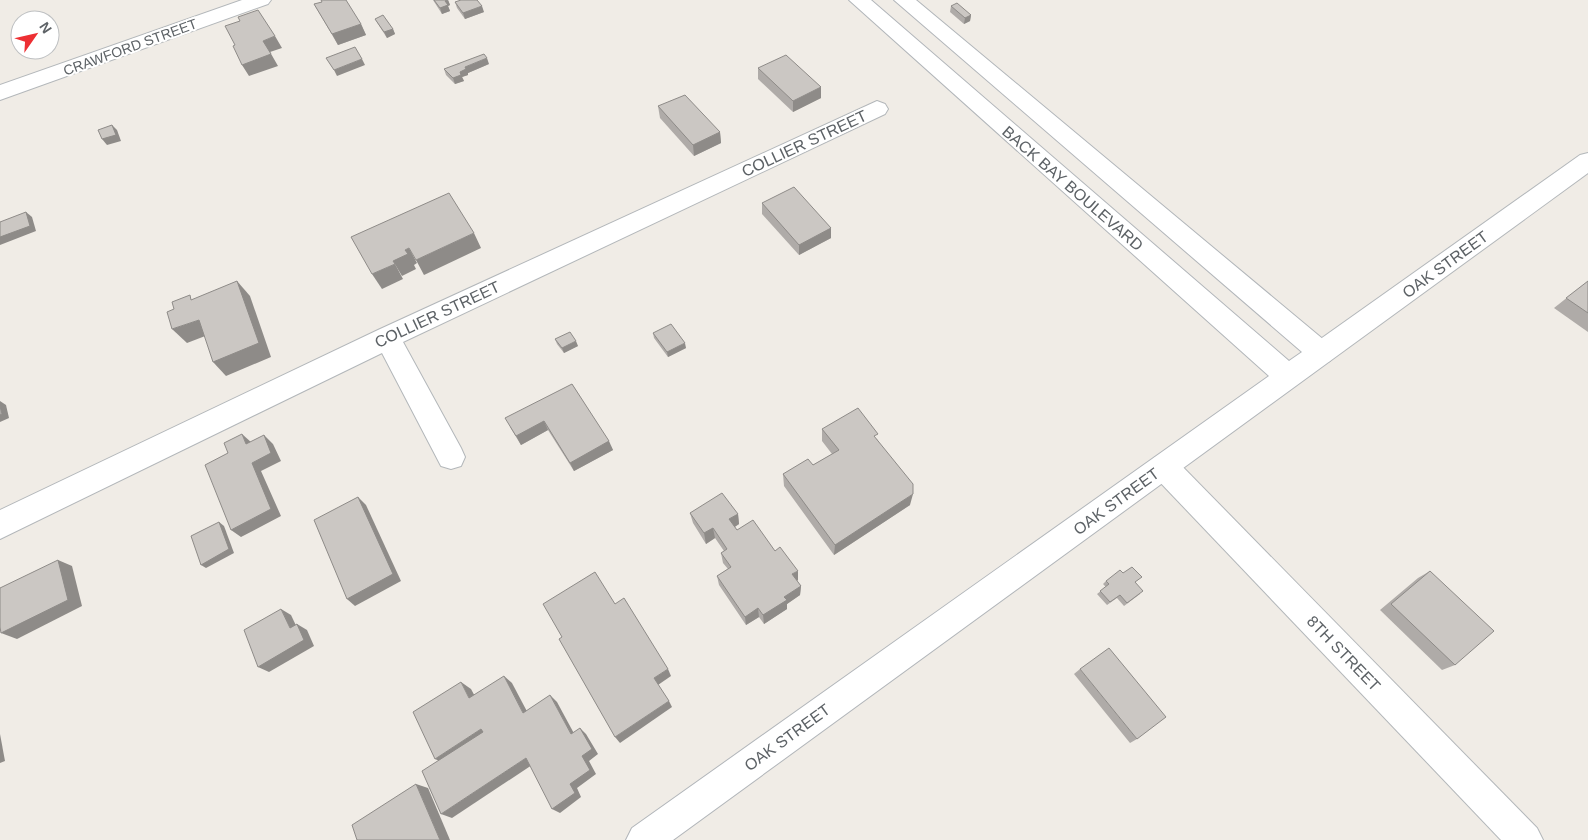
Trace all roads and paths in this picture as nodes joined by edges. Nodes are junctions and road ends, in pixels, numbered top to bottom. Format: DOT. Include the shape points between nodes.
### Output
graph roads {
  1 [pos="261,0"];
  2 [pos="859,0"];
  3 [pos="904,0"];
  4 [pos="0,93"];
  5 [pos="877,109"];
  6 [pos="1588,161"];
  7 [pos="387,338"];
  8 [pos="1321,353"];
  9 [pos="1288,376"];
  10 [pos="451,457"];
  11 [pos="1164,467"];
  12 [pos="0,526"];
  13 [pos="644,840"];
  14 [pos="1525,840"];
  1 -- 4 [label="street, CRAWFORD STREET"];
  2 -- 9 [label="street, BACK BAY BOULEVARD"];
  3 -- 8 [label="street, BACK BAY BOULEVARD"];
  5 -- 7 [label="street, COLLIER STREET"];
  6 -- 8 [label="street, OAK STREET"];
  7 -- 10 [label="street"];
  7 -- 12 [label="street, COLLIER STREET"];
  8 -- 9 [label="street, OAK STREET"];
  9 -- 11 [label="street, OAK STREET"];
  11 -- 13 [label="street, OAK STREET"];
  11 -- 14 [label="street, 8TH STREET"];
}
